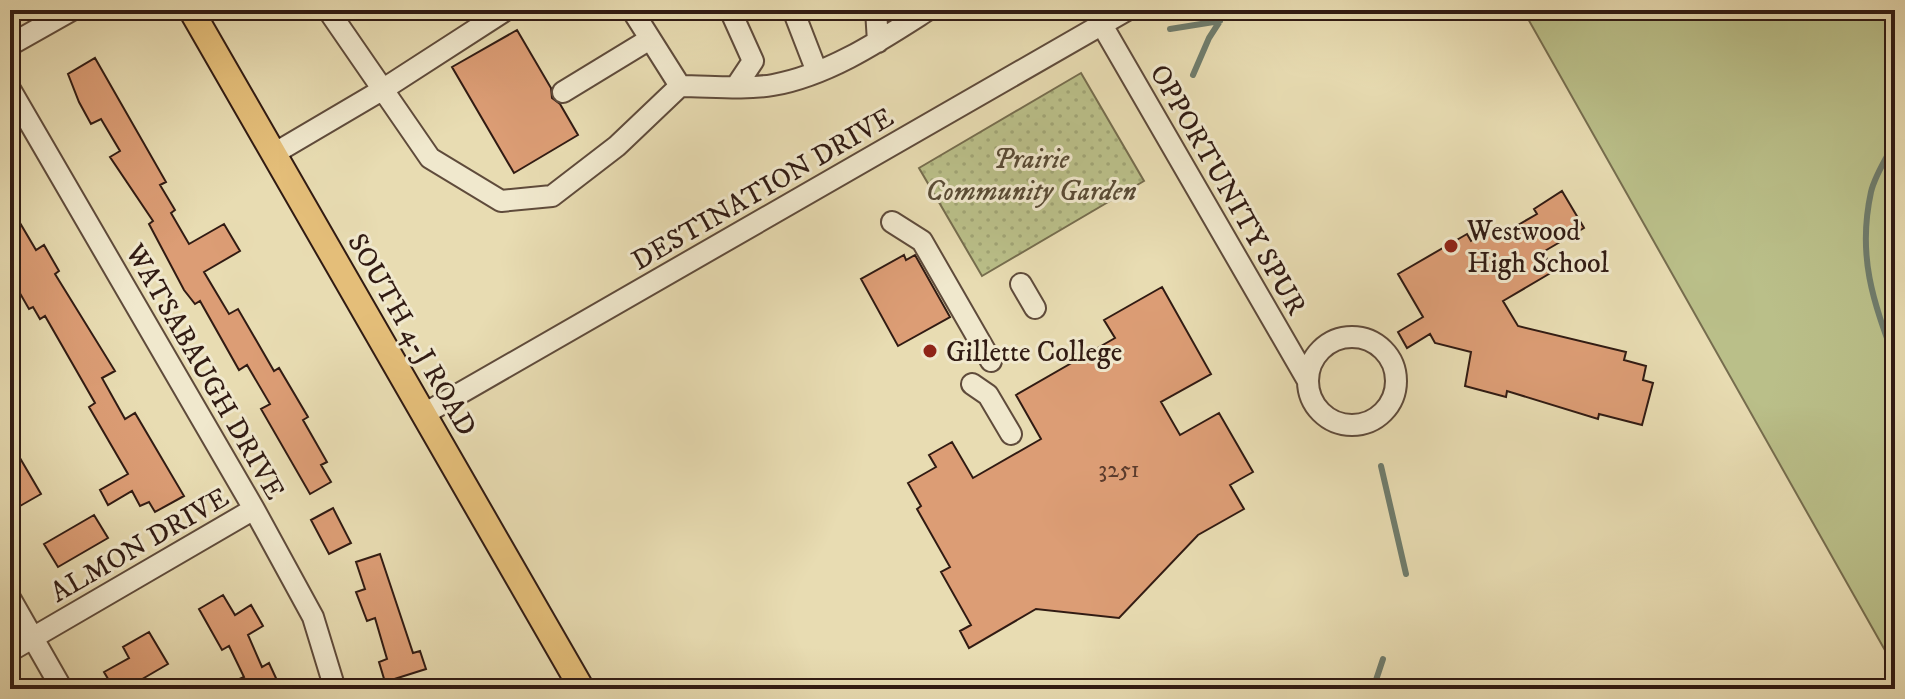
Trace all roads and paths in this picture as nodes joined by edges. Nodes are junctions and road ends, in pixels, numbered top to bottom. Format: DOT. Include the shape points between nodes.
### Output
graph roads {
  1 [pos="72,10"];
  2 [pos="191,10"];
  3 [pos="328,10"];
  4 [pos="506,10"];
  5 [pos="632,10"];
  6 [pos="730,10"];
  7 [pos="793,10"];
  8 [pos="876,10"];
  9 [pos="928,10"];
  10 [pos="1127,10"];
  11 [pos="1102,25"];
  12 [pos="650,39"];
  13 [pos="878,42"];
  14 [pos="10,45"];
  15 [pos="817,72"];
  16 [pos="737,85"];
  17 [pos="680,86"];
  18 [pos="10,89"];
  19 [pos="382,90"];
  20 [pos="563,92"];
  21 [pos="275,153"];
  22 [pos="892,222"];
  23 [pos="1021,284"];
  24 [pos="1035,308"];
  25 [pos="991,361"];
  26 [pos="1308,381"];
  27 [pos="972,384"];
  28 [pos="424,414"];
  29 [pos="1011,434"];
  30 [pos="254,509"];
  31 [pos="10,598"];
  32 [pos="33,638"];
  33 [pos="10,651"];
  34 [pos="62,689"];
  35 [pos="335,689"];
  36 [pos="582,689"];
  1 -- 14 [label="street"];
  2 -- 21 [label="main road, SOUTH 4-J ROAD"];
  3 -- 19 [label="street"];
  4 -- 19 [label="street"];
  5 -- 12 [label="street"];
  6 -- 16 [label="street" via="753,61"];
  7 -- 15 [label="street"];
  8 -- 13 [label="street"];
  9 -- 13 [label="street"];
  10 -- 11 [label="street, DESTINATION DRIVE"];
  11 -- 26 [label="street, OPPORTUNITY SPUR"];
  11 -- 28 [label="street, DESTINATION DRIVE"];
  12 -- 17 [label="street"];
  12 -- 20 [label="street"];
  13 -- 15 [label="street"];
  15 -- 16 [label="street" via="772,85"];
  16 -- 17 [label="street"];
  17 -- 19 [label="street" via="617,146 552,196 501,201 430,158"];
  18 -- 30 [label="street, WATSABAUGH DRIVE"];
  19 -- 21 [label="street"];
  21 -- 28 [label="main road, SOUTH 4-J ROAD"];
  22 -- 25 [label="street" via="922,241"];
  23 -- 24 [label="street"];
  26 -- 26 [label="street, OPPORTUNITY SPUR" via="1310,395 1327,418 1354,425 1381,415 1390,404 1397,377 1385,350 1373,341 1343,337 1318,353"];
  27 -- 29 [label="street" via="988,395"];
  28 -- 36 [label="main road, SOUTH 4-J ROAD"];
  30 -- 32 [label="street, ALMON DRIVE"];
  30 -- 35 [label="street, WATSABAUGH DRIVE" via="313,617"];
  31 -- 32 [label="street"];
  32 -- 33 [label="street, ALMON DRIVE"];
  32 -- 34 [label="street"];
}
